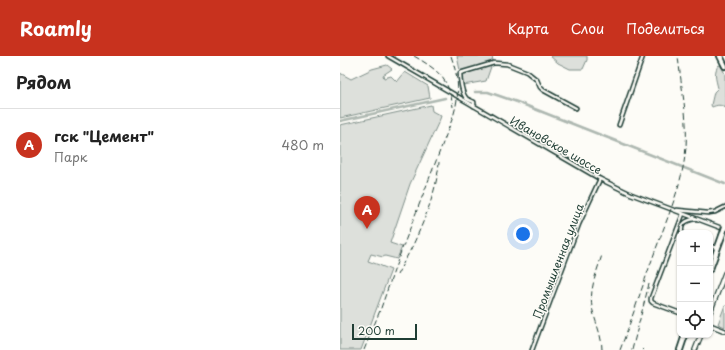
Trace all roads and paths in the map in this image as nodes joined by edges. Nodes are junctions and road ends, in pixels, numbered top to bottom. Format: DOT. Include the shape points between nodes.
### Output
graph roads {
  1 [pos="388,56"];
  2 [pos="643,56"];
  3 [pos="722,58"];
  4 [pos="725,65"];
  5 [pos="474,106"];
  6 [pos="576,108"];
  7 [pos="619,125"];
  8 [pos="600,179"];
  9 [pos="725,207"];
  10 [pos="674,210"];
  11 [pos="684,214"];
  12 [pos="696,219"];
  13 [pos="725,229"];
  14 [pos="681,230"];
  15 [pos="713,247"];
  16 [pos="717,248"];
  17 [pos="711,266"];
  18 [pos="725,273"];
  19 [pos="713,304"];
  20 [pos="677,312"];
  21 [pos="713,326"];
  22 [pos="725,331"];
  23 [pos="685,338"];
  24 [pos="700,338"];
  25 [pos="532,350"];
  26 [pos="680,350"];
  27 [pos="695,350"];
  1 -- 5 [label="street, Ивановское шоссе"];
  2 -- 7 [label="street"];
  3 -- 4 [label="highway"];
  5 -- 6 [label="street" via="474,102 464,95 460,73 494,63 507,64 527,72 537,80 543,90"];
  5 -- 8 [label="street, Ивановское шоссе"];
  8 -- 10 [label="street, Ивановское шоссе"];
  8 -- 25 [label="street, Промышленная улица" via="579,224"];
  9 -- 10 [label="street" via="708,213"];
  10 -- 11 [label="street, Ивановское шоссе"];
  11 -- 12 [label="street, Ивановское шоссе"];
  11 -- 20 [label="street" via="651,298 653,303"];
  12 -- 13 [label="street, Ивановское шоссе"];
  12 -- 14 [label="street" via="685,222"];
  13 -- 16 [label="highway, bridge"];
  15 -- 16 [label="street"];
  16 -- 17 [label="highway"];
  18 -- 19 [label="main road"];
  21 -- 22 [label="main road"];
  23 -- 26 [label="highway"];
  24 -- 27 [label="main road"];
}
